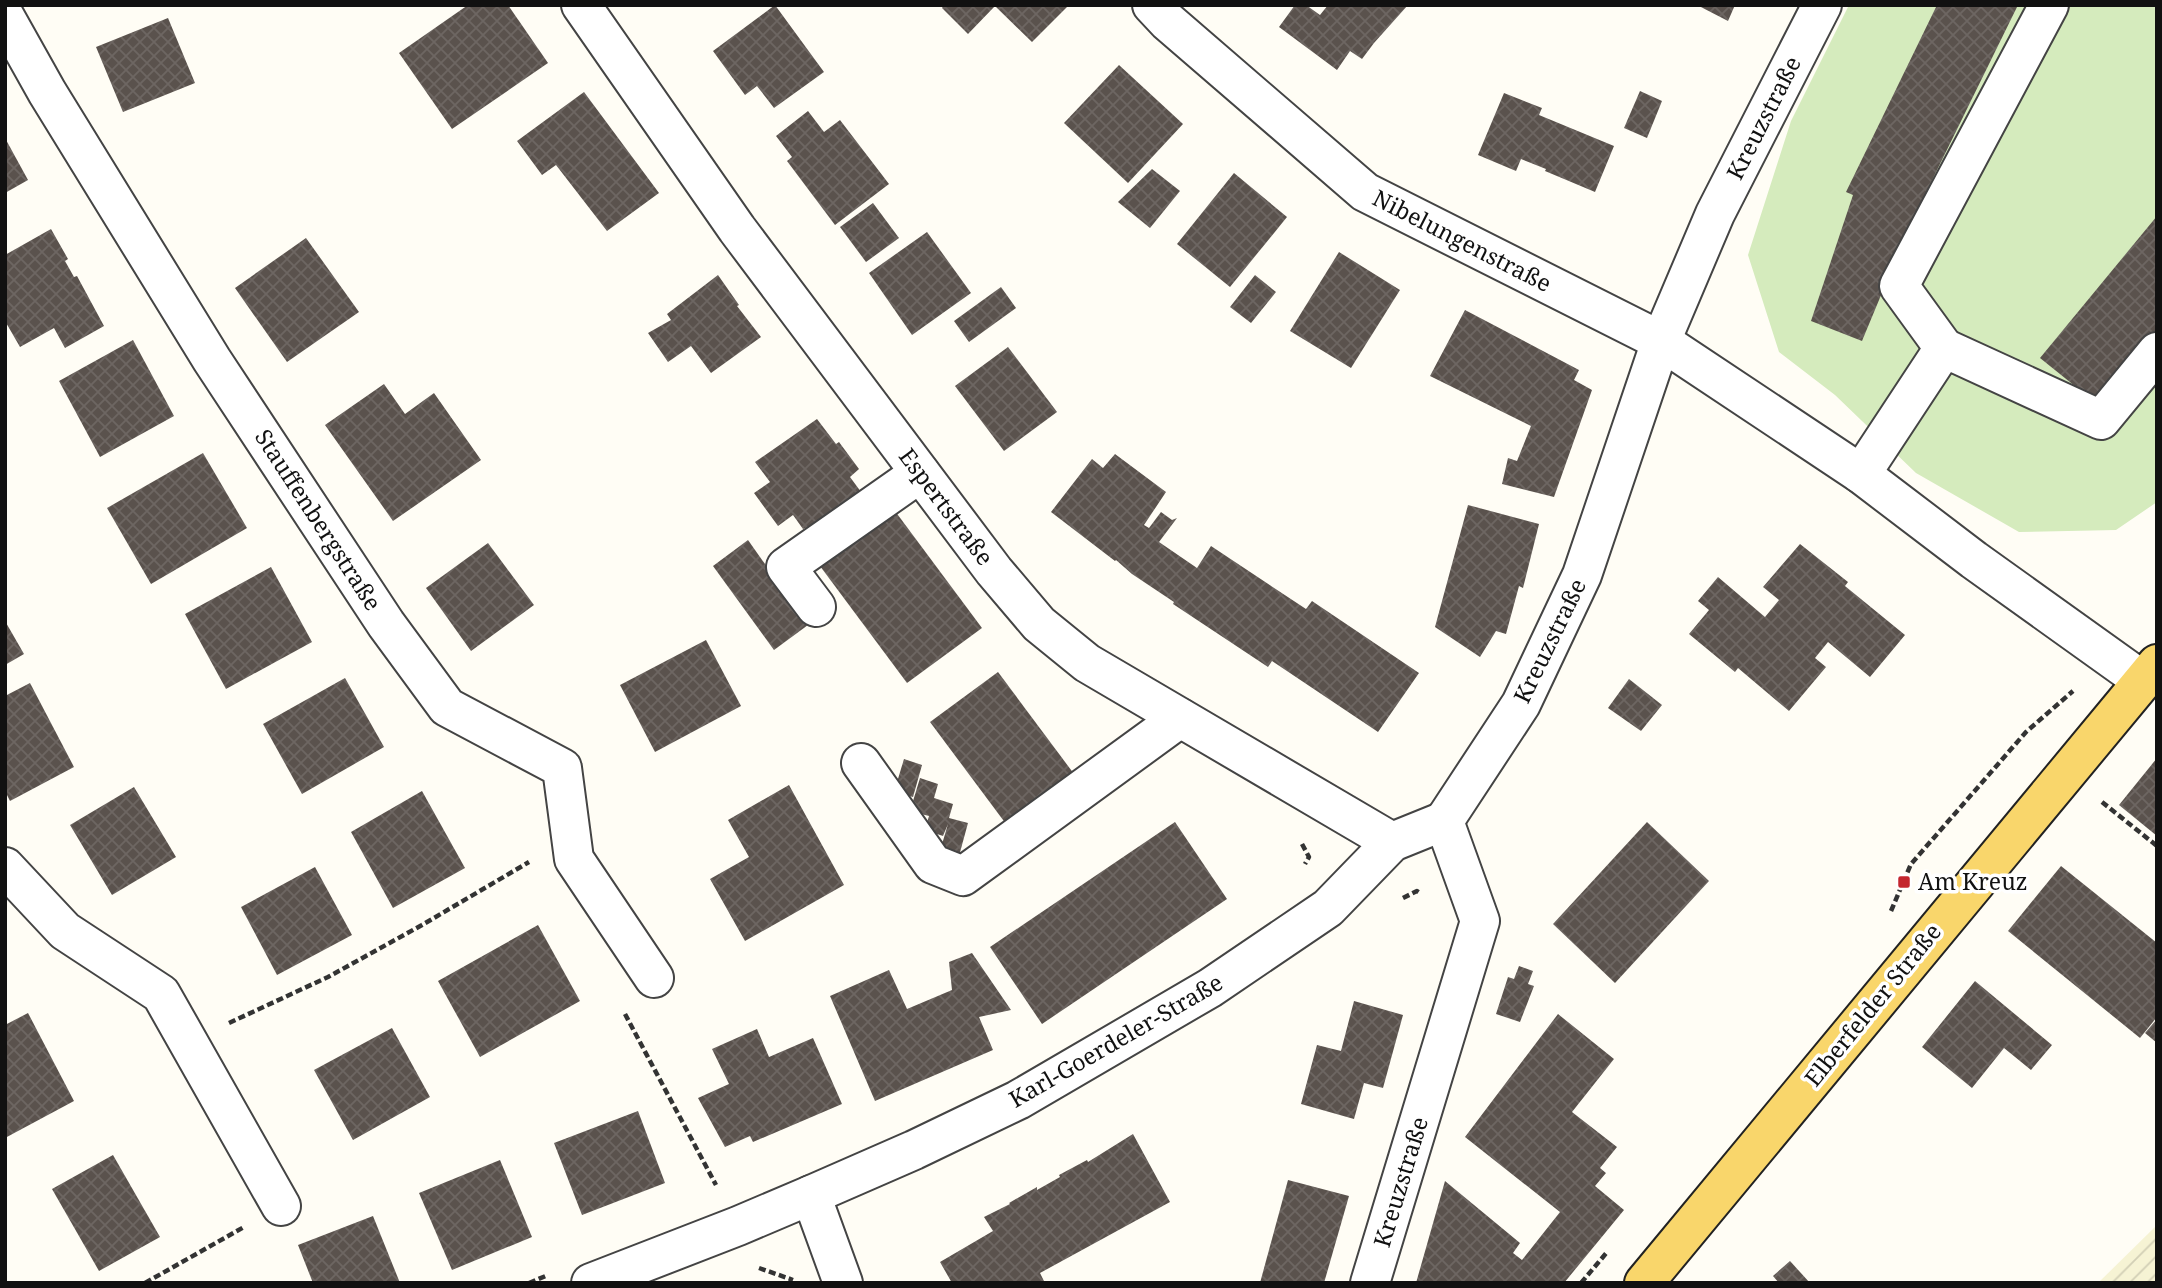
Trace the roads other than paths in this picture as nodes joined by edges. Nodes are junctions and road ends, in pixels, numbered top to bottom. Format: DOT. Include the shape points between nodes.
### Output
graph roads {
  1 [pos="581,5"];
  2 [pos="1152,5"];
  3 [pos="1822,5"];
  4 [pos="2049,5"];
  5 [pos="5,17"];
  6 [pos="1661,341"];
  7 [pos="1944,348"];
  8 [pos="2157,352"];
  9 [pos="920,472"];
  10 [pos="1861,474"];
  11 [pos="816,607"];
  12 [pos="2150,672"];
  13 [pos="1180,718"];
  14 [pos="861,762"];
  15 [pos="1444,821"];
  16 [pos="1392,842"];
  17 [pos="5,867"];
  18 [pos="654,978"];
  19 [pos="811,1195"];
  20 [pos="281,1206"];
  21 [pos="592,1283"];
  22 [pos="843,1283"];
  23 [pos="1370,1283"];
  24 [pos="1644,1283"];
  1 -- 9 [label="street, Espertstraße" via="737,229"];
  2 -- 6 [label="street, Nibelungenstraße" via="1365,192"];
  3 -- 6 [label="street, Kreuzstraße" via="1715,215"];
  4 -- 7 [label="street" via="1899,286"];
  5 -- 18 [label="street, Stauffenbergstraße" via="212,360 439,697 447,707 562,768 573,859"];
  6 -- 10 [label="street"];
  6 -- 15 [label="street, Kreuzstraße" via="1582,575 1521,704"];
  7 -- 8 [label="street" via="2101,420"];
  7 -- 10 [label="street"];
  9 -- 11 [label="street" via="786,567"];
  9 -- 13 [label="street, Espertstraße" via="1039,624 1087,663"];
  10 -- 12 [label="street" via="2110,658"];
  12 -- 24 [label="main road, Elberfelder Straße"];
  13 -- 14 [label="street" via="963,876 933,864"];
  13 -- 16 [label="street, Espertstraße"];
  15 -- 16 [label="street"];
  15 -- 23 [label="street, Kreuzstraße" via="1480,921"];
  16 -- 19 [label="street, Karl-Goerdeler-Straße" via="1328,908 1210,988 1018,1100"];
  17 -- 20 [label="street" via="65,931 161,994"];
  19 -- 21 [label="street, Karl-Goerdeler-Straße"];
  19 -- 22 [label="street"];
}
